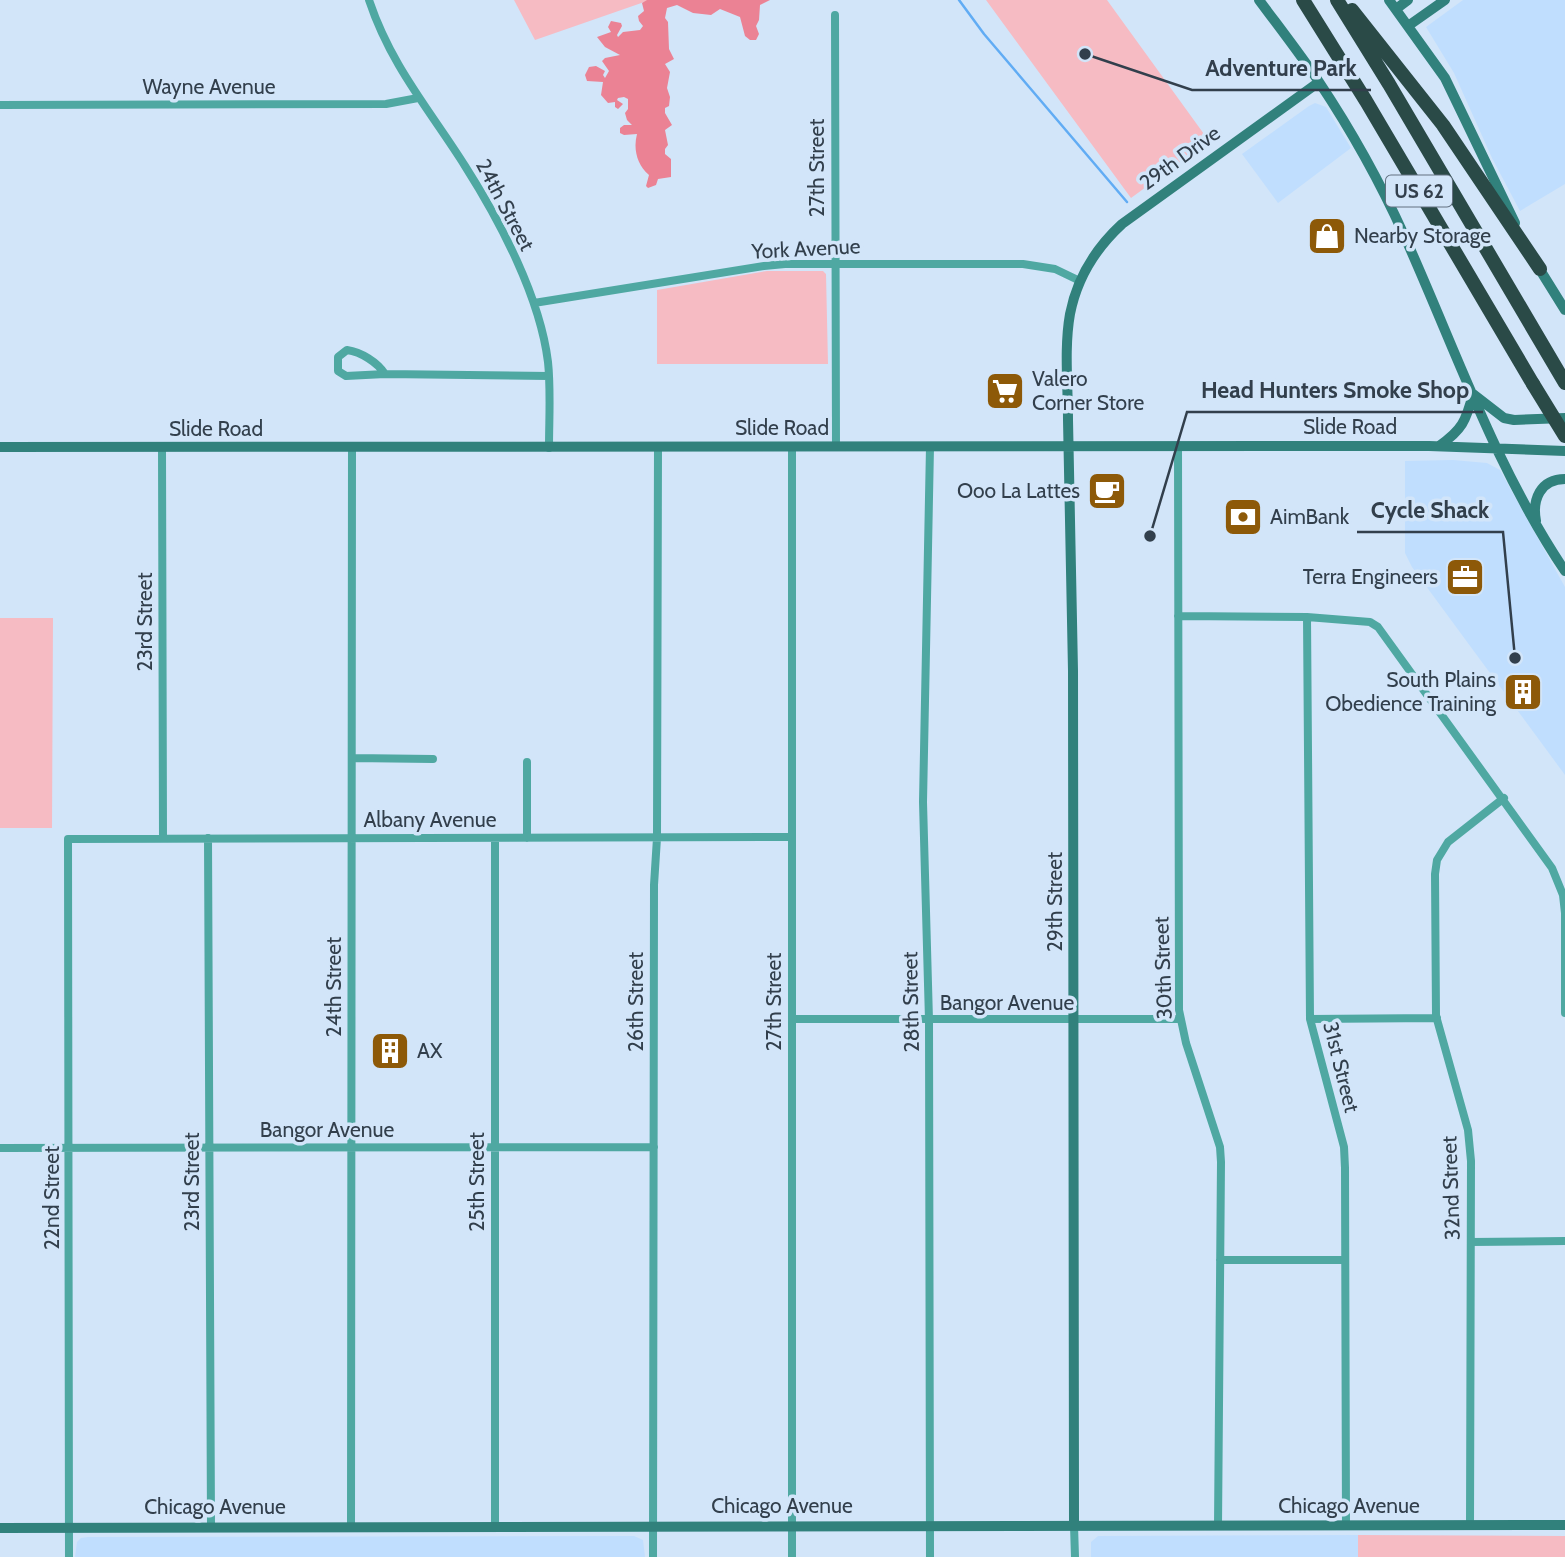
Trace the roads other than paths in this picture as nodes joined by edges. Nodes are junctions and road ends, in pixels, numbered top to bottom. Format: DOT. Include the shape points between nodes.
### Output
graph roads {
  1 [pos="369,0"];
  2 [pos="1259,0"];
  3 [pos="1303,0"];
  4 [pos="1336,0"];
  5 [pos="1344,0"];
  6 [pos="1408,0"];
  7 [pos="1445,0"];
  8 [pos="1392,4"];
  9 [pos="835,15"];
  10 [pos="1408,26"];
  11 [pos="1319,82"];
  12 [pos="418,98"];
  13 [pos="0,105"];
  14 [pos="835,264"];
  15 [pos="1540,270"];
  16 [pos="1080,281"];
  17 [pos="534,303"];
  18 [pos="1565,310"];
  19 [pos="385,374"];
  20 [pos="549,376"];
  21 [pos="1565,383"];
  22 [pos="1473,394"];
  23 [pos="1565,418"];
  24 [pos="1565,436"];
  25 [pos="1178,446"];
  26 [pos="1439,446"];
  27 [pos="0,447"];
  28 [pos="658,447"];
  29 [pos="792,447"];
  30 [pos="836,447"];
  31 [pos="930,447"];
  32 [pos="1068,447"];
  33 [pos="162,448"];
  34 [pos="352,448"];
  35 [pos="549,448"];
  36 [pos="1495,448"];
  37 [pos="1565,451"];
  38 [pos="1565,480"];
  39 [pos="1537,530"];
  40 [pos="1565,571"];
  41 [pos="1178,617"];
  42 [pos="1307,617"];
  43 [pos="352,758"];
  44 [pos="433,759"];
  45 [pos="527,762"];
  46 [pos="1504,799"];
  47 [pos="792,837"];
  48 [pos="163,838"];
  49 [pos="208,838"];
  50 [pos="352,838"];
  51 [pos="495,838"];
  52 [pos="527,838"];
  53 [pos="657,838"];
  54 [pos="68,839"];
  55 [pos="1565,1013"];
  56 [pos="1179,1018"];
  57 [pos="1437,1018"];
  58 [pos="792,1019"];
  59 [pos="1310,1019"];
  60 [pos="929,1020"];
  61 [pos="1075,1020"];
  62 [pos="495,1147"];
  63 [pos="654,1147"];
  64 [pos="0,1148"];
  65 [pos="69,1148"];
  66 [pos="209,1148"];
  67 [pos="351,1148"];
  68 [pos="1565,1241"];
  69 [pos="1471,1242"];
  70 [pos="1220,1259"];
  71 [pos="1345,1260"];
  72 [pos="495,1525"];
  73 [pos="653,1525"];
  74 [pos="792,1525"];
  75 [pos="930,1525"];
  76 [pos="1074,1525"];
  77 [pos="1470,1525"];
  78 [pos="1565,1525"];
  79 [pos="211,1526"];
  80 [pos="351,1526"];
  81 [pos="1218,1526"];
  82 [pos="1346,1526"];
  83 [pos="70,1527"];
  84 [pos="0,1528"];
  85 [pos="69,1557"];
  86 [pos="653,1557"];
  87 [pos="792,1557"];
  88 [pos="930,1557"];
  89 [pos="1075,1557"];
  1 -- 12 [label="street, 24th Street" via="387,47"];
  2 -- 11 [label="street"];
  3 -- 24 [label="highway, US 62, bridge"];
  4 -- 21 [label="highway, US 62"];
  5 -- 15 [label="highway" via="1443,125"];
  6 -- 8 [label="street"];
  7 -- 10 [label="street"];
  8 -- 10 [label="street"];
  9 -- 14 [label="street, 27th Street"];
  10 -- 15 [label="street" via="1446,78"];
  11 -- 16 [label="street, 29th Drive" via="1122,224 1100,247"];
  11 -- 22 [label="street" via="1404,235"];
  12 -- 13 [label="street, Wayne Avenue" via="386,104"];
  12 -- 17 [label="street, 24th Street" via="508,240"];
  14 -- 16 [label="street, York Avenue" via="1023,264 1055,269"];
  14 -- 17 [label="street, York Avenue" via="764,266"];
  14 -- 30 [label="street, 27th Street"];
  15 -- 18 [label="street"];
  16 -- 32 [label="street, 29th Street" via="1068,339"];
  17 -- 20 [label="street, 24th Street"];
  19 -- 19 [label="street" via="357,352 347,350 338,357 338,371 346,376"];
  19 -- 20 [label="street"];
  20 -- 35 [label="street, 24th Street"];
  22 -- 23 [label="street" via="1504,418"];
  22 -- 26 [label="street" via="1466,420"];
  22 -- 36 [label="street"];
  25 -- 26 [label="street, Slide Road"];
  25 -- 32 [label="street, Slide Road"];
  25 -- 41 [label="street, 30th Street"];
  26 -- 36 [label="street, Slide Road"];
  27 -- 33 [label="street, Slide Road"];
  28 -- 29 [label="street, Slide Road"];
  28 -- 35 [label="street, Slide Road"];
  28 -- 53 [label="street, 26th Street"];
  29 -- 30 [label="street, Slide Road"];
  29 -- 47 [label="street, 27th Street"];
  30 -- 31 [label="street, Slide Road"];
  31 -- 32 [label="street, Slide Road"];
  31 -- 60 [label="street, 28th Street" via="923,802"];
  32 -- 61 [label="street, 29th Street"];
  33 -- 34 [label="street, Slide Road"];
  33 -- 48 [label="street, 23rd Street"];
  34 -- 35 [label="street, Slide Road"];
  34 -- 43 [label="street, 24th Street"];
  36 -- 37 [label="street, Slide Road"];
  36 -- 39 [label="street"];
  38 -- 39 [label="street" via="1539,492 1535,501"];
  39 -- 40 [label="street"];
  41 -- 42 [label="street"];
  41 -- 56 [label="street, 30th Street"];
  42 -- 46 [label="street" via="1378,626"];
  42 -- 59 [label="street, 31st Street"];
  43 -- 44 [label="street"];
  43 -- 50 [label="street, 24th Street"];
  45 -- 52 [label="street"];
  46 -- 55 [label="street" via="1552,868 1563,895"];
  46 -- 57 [label="street, 32nd Street" via="1448,842 1437,860"];
  47 -- 53 [label="street, Albany Avenue"];
  47 -- 58 [label="street, 27th Street"];
  48 -- 49 [label="street, Albany Avenue"];
  48 -- 54 [label="street, Albany Avenue"];
  49 -- 50 [label="street, Albany Avenue"];
  49 -- 66 [label="street, 23rd Street"];
  50 -- 51 [label="street, Albany Avenue"];
  50 -- 67 [label="street, 24th Street"];
  51 -- 52 [label="street, Albany Avenue"];
  51 -- 62 [label="street, 25th Street"];
  52 -- 53 [label="street, Albany Avenue"];
  53 -- 63 [label="street, 26th Street"];
  54 -- 65 [label="street, 22nd Street"];
  56 -- 61 [label="street, Bangor Avenue"];
  56 -- 70 [label="street, 30th Street" via="1220,1147"];
  57 -- 59 [label="street"];
  57 -- 69 [label="street, 32nd Street" via="1468,1130"];
  58 -- 60 [label="street, Bangor Avenue"];
  58 -- 74 [label="street, 27th Street"];
  59 -- 71 [label="street, 31st Street" via="1344,1147"];
  60 -- 61 [label="street, Bangor Avenue"];
  60 -- 75 [label="street, 28th Street"];
  61 -- 76 [label="street, 29th Street"];
  62 -- 63 [label="street, Bangor Avenue"];
  62 -- 67 [label="street, Bangor Avenue"];
  62 -- 72 [label="street, 25th Street"];
  63 -- 73 [label="street, 26th Street"];
  64 -- 65 [label="street, Bangor Avenue"];
  65 -- 66 [label="street, Bangor Avenue"];
  65 -- 83 [label="street, 22nd Street"];
  66 -- 67 [label="street, Bangor Avenue"];
  66 -- 79 [label="street, 23rd Street"];
  67 -- 80 [label="street, 24th Street"];
  68 -- 69 [label="street"];
  69 -- 77 [label="street, 32nd Street"];
  70 -- 71 [label="street"];
  70 -- 81 [label="street, 30th Street"];
  71 -- 82 [label="street, 31st Street"];
  72 -- 73 [label="street, Chicago Avenue"];
  72 -- 80 [label="street, Chicago Avenue"];
  73 -- 74 [label="street, Chicago Avenue"];
  73 -- 86 [label="street, 26th Street"];
  74 -- 75 [label="street, Chicago Avenue"];
  74 -- 87 [label="street, 27th Street"];
  75 -- 76 [label="street, Chicago Avenue"];
  75 -- 88 [label="street, 28th Street"];
  76 -- 81 [label="street, Chicago Avenue"];
  76 -- 89 [label="street"];
  77 -- 78 [label="street, Chicago Avenue"];
  77 -- 82 [label="street, Chicago Avenue"];
  79 -- 80 [label="street, Chicago Avenue"];
  79 -- 83 [label="street, Chicago Avenue"];
  81 -- 82 [label="street, Chicago Avenue"];
  83 -- 84 [label="street, Chicago Avenue"];
  83 -- 85 [label="street, 22nd Street"];
}
